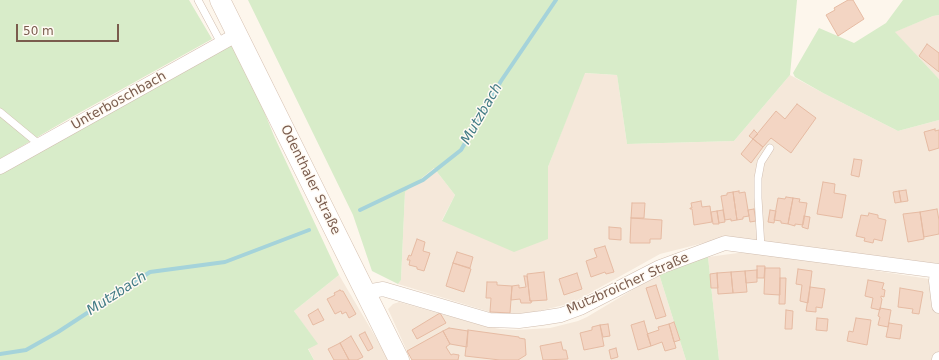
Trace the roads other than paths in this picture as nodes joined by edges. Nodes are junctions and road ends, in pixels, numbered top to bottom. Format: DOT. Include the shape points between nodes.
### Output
graph roads {
  1 [pos="198,0"];
  2 [pos="220,0"];
  3 [pos="229,39"];
  4 [pos="0,112"];
  5 [pos="40,145"];
  6 [pos="770,148"];
  7 [pos="0,167"];
  8 [pos="761,247"];
  9 [pos="938,271"];
  10 [pos="366,292"];
  11 [pos="939,306"];
  12 [pos="399,360"];
  1 -- 3 [label="lane"];
  2 -- 3 [label="main road, Odenthaler Straße"];
  3 -- 5 [label="street, Unterboschbach"];
  3 -- 10 [label="main road, Odenthaler Straße"];
  4 -- 5 [label="lane"];
  5 -- 7 [label="street, Unterboschbach"];
  6 -- 8 [label="lane" via="761,162 758,178"];
  8 -- 9 [label="street, Mutzbroicher Straße"];
  8 -- 10 [label="street, Mutzbroicher Straße" via="725,243 660,267 580,308 561,315 519,321 489,320 383,289"];
  9 -- 11 [label="street" via="936,281"];
  10 -- 12 [label="main road, Odenthaler Straße"];
}
